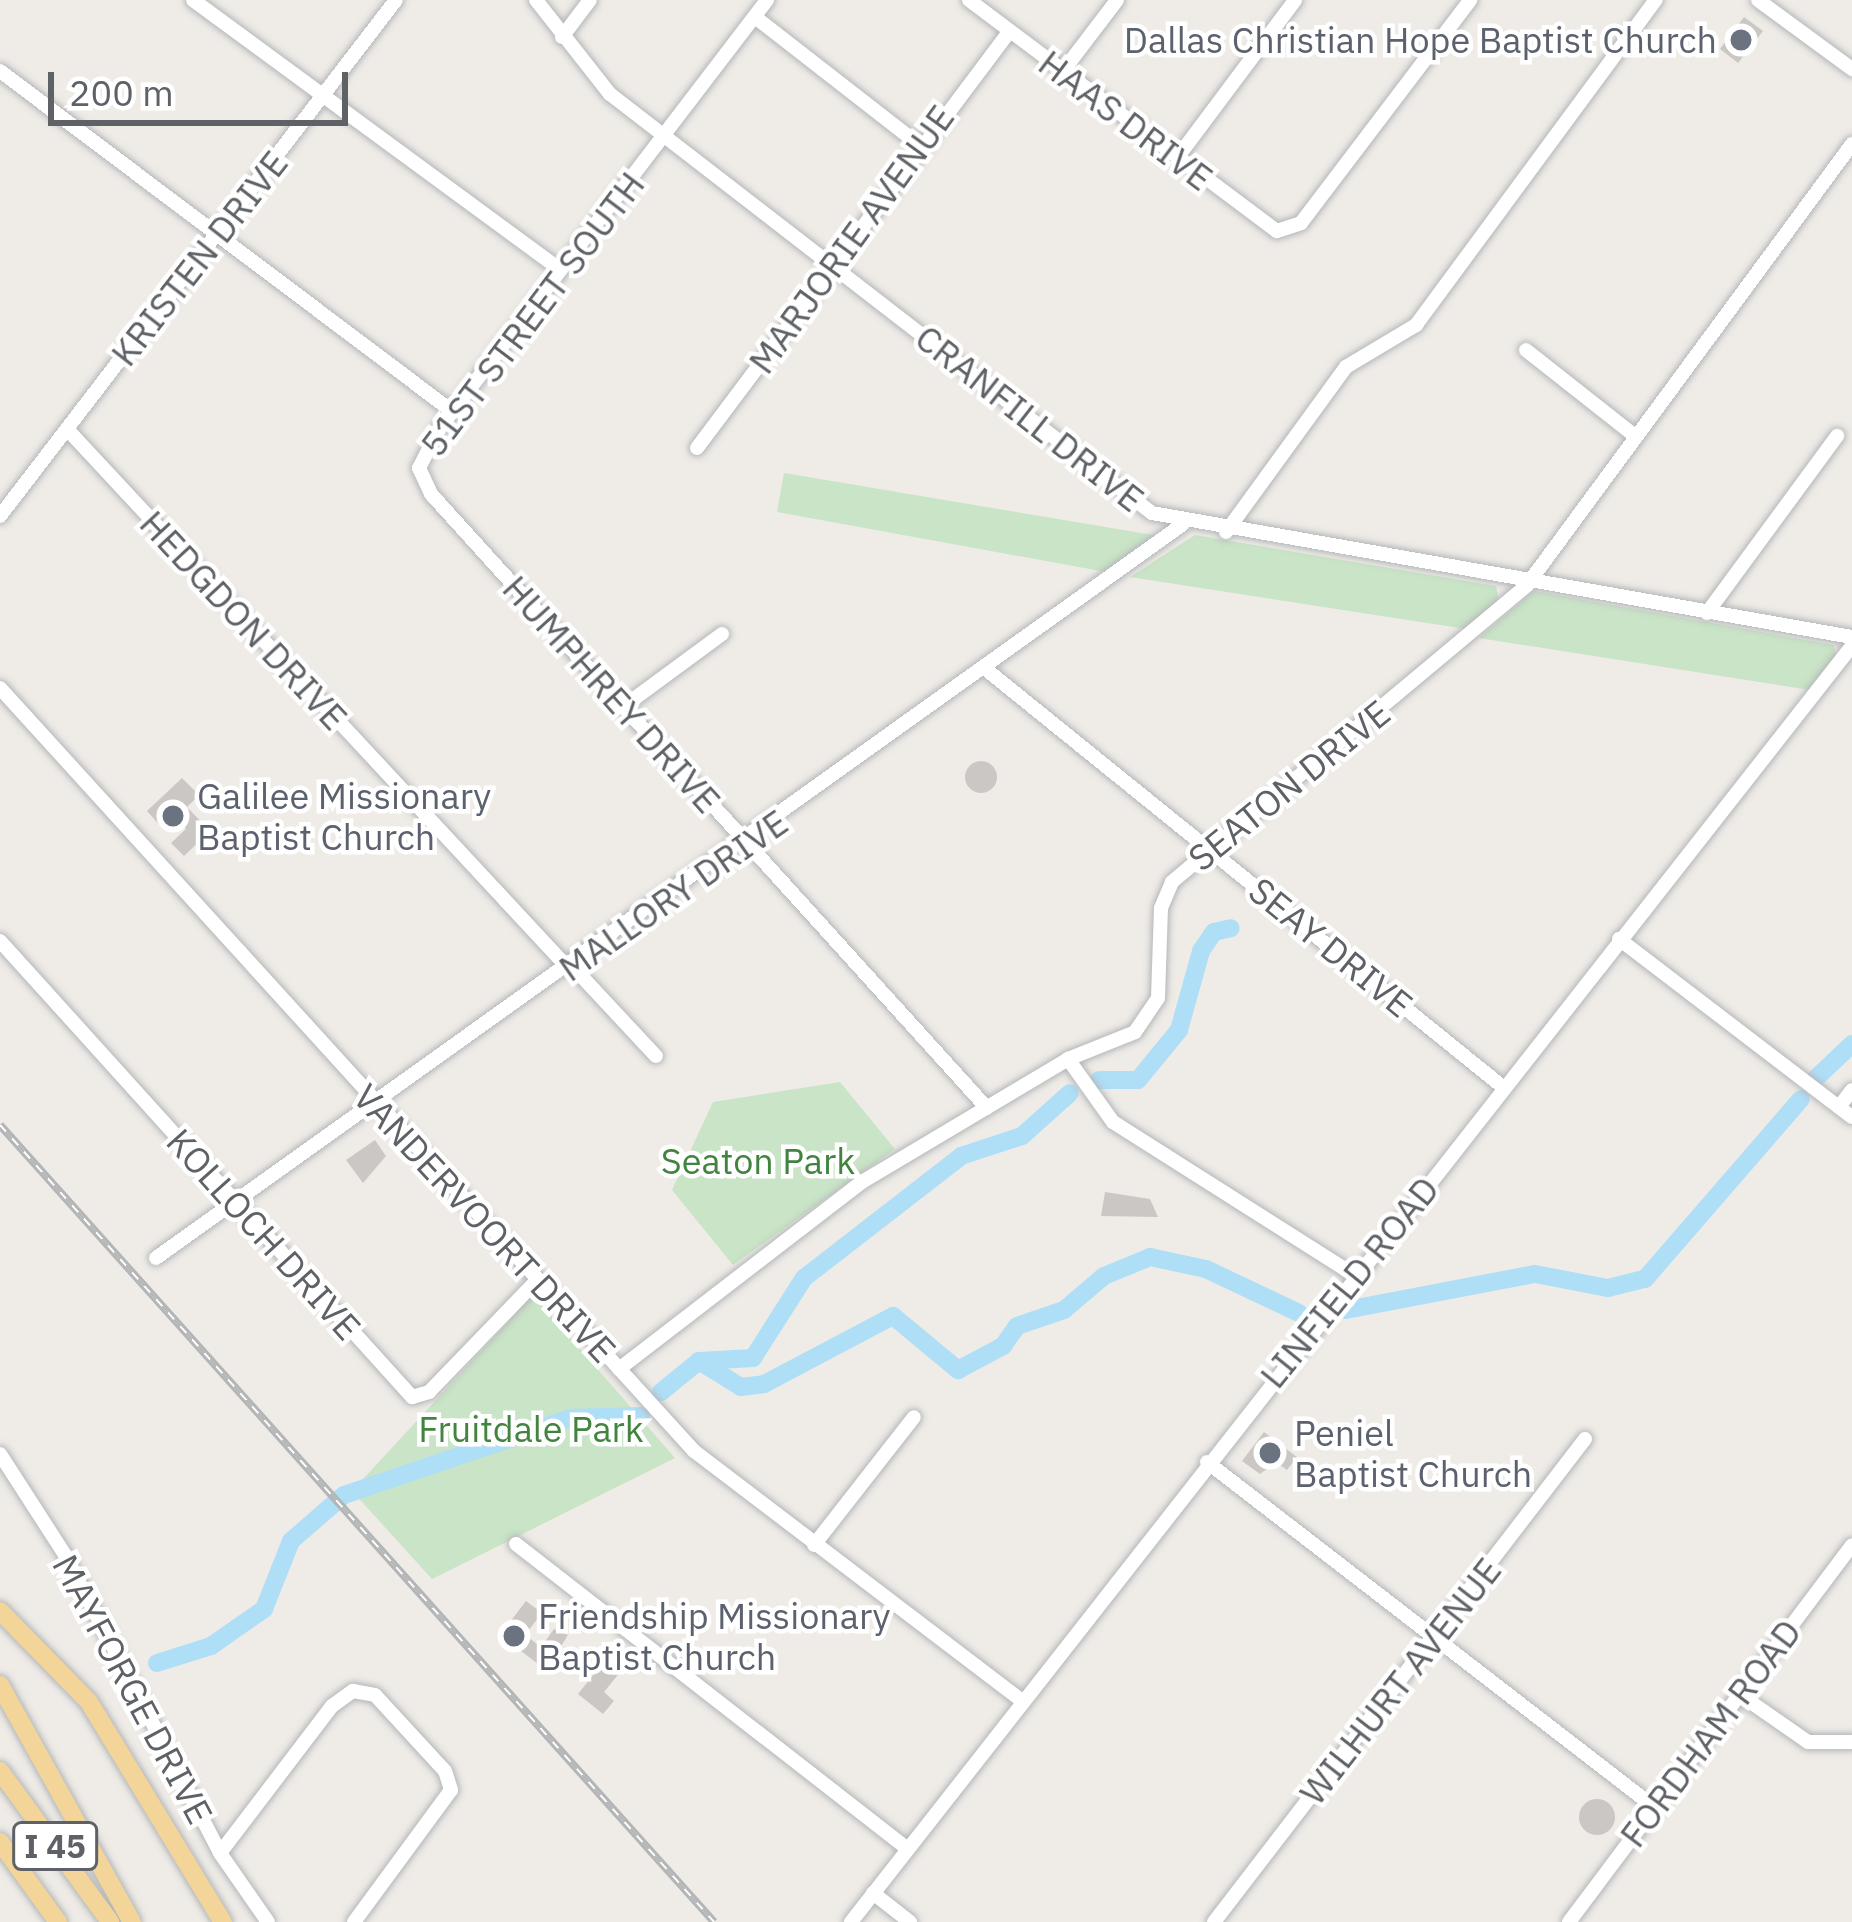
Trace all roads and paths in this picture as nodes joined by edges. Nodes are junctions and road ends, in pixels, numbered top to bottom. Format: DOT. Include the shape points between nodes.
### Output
graph roads {
  1 [pos="193,0"];
  2 [pos="397,0"];
  3 [pos="536,0"];
  4 [pos="590,0"];
  5 [pos="767,0"];
  6 [pos="969,0"];
  7 [pos="1118,0"];
  8 [pos="1295,0"];
  9 [pos="1470,0"];
  10 [pos="1656,0"];
  11 [pos="1758,0"];
  12 [pos="754,17"];
  13 [pos="1009,32"];
  14 [pos="562,38"];
  15 [pos="1852,68"];
  16 [pos="0,71"];
  17 [pos="1063,71"];
  18 [pos="325,94"];
  19 [pos="664,138"];
  20 [pos="1852,144"];
  21 [pos="917,145"];
  22 [pos="1177,158"];
  23 [pos="218,233"];
  24 [pos="832,264"];
  25 [pos="561,270"];
  26 [pos="1526,350"];
  27 [pos="454,412"];
  28 [pos="67,430"];
  29 [pos="1837,436"];
  30 [pos="1636,437"];
  31 [pos="697,448"];
  32 [pos="431,494"];
  33 [pos="0,516"];
  34 [pos="1183,524"];
  35 [pos="1226,532"];
  36 [pos="1527,585"];
  37 [pos="1707,613"];
  38 [pos="722,634"];
  39 [pos="1852,641"];
  40 [pos="988,671"];
  41 [pos="0,688"];
  42 [pos="623,706"];
  43 [pos="748,844"];
  44 [pos="1212,850"];
  45 [pos="1618,939"];
  46 [pos="0,941"];
  47 [pos="570,967"];
  48 [pos="656,1056"];
  49 [pos="1068,1060"];
  50 [pos="1504,1088"];
  51 [pos="1852,1090"];
  52 [pos="376,1106"];
  53 [pos="1839,1107"];
  54 [pos="987,1108"];
  55 [pos="1852,1117"];
  56 [pos="238,1204"];
  57 [pos="156,1258"];
  58 [pos="1354,1275"];
  59 [pos="537,1280"];
  60 [pos="619,1369"];
  61 [pos="914,1417"];
  62 [pos="1585,1439"];
  63 [pos="0,1454"];
  64 [pos="1207,1462"];
  65 [pos="516,1544"];
  66 [pos="814,1545"];
  67 [pos="1852,1545"];
  68 [pos="0,1611"];
  69 [pos="1436,1637"];
  70 [pos="0,1684"];
  71 [pos="1739,1694"];
  72 [pos="1022,1701"];
  73 [pos="1852,1742"];
  74 [pos="0,1771"];
  75 [pos="1654,1807"];
  76 [pos="0,1842"];
  77 [pos="906,1848"];
  78 [pos="220,1853"];
  79 [pos="873,1893"];
  80 [pos="58,1922"];
  81 [pos="110,1922"];
  82 [pos="131,1922"];
  83 [pos="223,1922"];
  84 [pos="268,1922"];
  85 [pos="354,1922"];
  86 [pos="851,1922"];
  87 [pos="910,1922"];
  88 [pos="1214,1922"];
  89 [pos="1569,1922"];
  1 -- 18 [label="street"];
  2 -- 18 [label="street, KRISTEN DRIVE"];
  3 -- 14 [label="street, CRANFILL DRIVE"];
  4 -- 14 [label="street"];
  5 -- 12 [label="street, 51ST STREET SOUTH"];
  6 -- 13 [label="street, HAAS DRIVE"];
  7 -- 17 [label="street"];
  8 -- 22 [label="street"];
  9 -- 22 [label="street, HAAS DRIVE" via="1286,231 1267,229"];
  10 -- 35 [label="street" via="1416,325 1354,359"];
  11 -- 15 [label="street"];
  12 -- 19 [label="street, 51ST STREET SOUTH"];
  12 -- 21 [label="street"];
  13 -- 17 [label="street, HAAS DRIVE"];
  13 -- 21 [label="street, MARJORIE AVENUE"];
  14 -- 19 [label="street, CRANFILL DRIVE"];
  16 -- 23 [label="street"];
  17 -- 22 [label="street, HAAS DRIVE"];
  18 -- 23 [label="street, KRISTEN DRIVE"];
  18 -- 25 [label="street"];
  19 -- 24 [label="street, CRANFILL DRIVE"];
  19 -- 25 [label="street, 51ST STREET SOUTH"];
  20 -- 30 [label="street, SEATON DRIVE"];
  21 -- 24 [label="street, MARJORIE AVENUE"];
  23 -- 27 [label="street"];
  23 -- 28 [label="street, KRISTEN DRIVE"];
  24 -- 31 [label="street, MARJORIE AVENUE"];
  24 -- 34 [label="street, CRANFILL DRIVE" via="1120,493"];
  25 -- 27 [label="street, 51ST STREET SOUTH"];
  26 -- 30 [label="street"];
  27 -- 32 [label="street, 51ST STREET SOUTH" via="421,455"];
  28 -- 33 [label="street, KRISTEN DRIVE"];
  28 -- 47 [label="street, HEDGDON DRIVE"];
  29 -- 37 [label="street"];
  30 -- 36 [label="street, SEATON DRIVE"];
  32 -- 42 [label="street, HUMPHREY DRIVE"];
  34 -- 35 [label="street, CRANFILL DRIVE"];
  34 -- 40 [label="street, MALLORY DRIVE"];
  35 -- 36 [label="street, CRANFILL DRIVE"];
  36 -- 37 [label="street, CRANFILL DRIVE"];
  36 -- 44 [label="street, SEATON DRIVE"];
  37 -- 39 [label="street, CRANFILL DRIVE"];
  38 -- 42 [label="street"];
  39 -- 45 [label="street, LINFIELD ROAD"];
  40 -- 43 [label="street, MALLORY DRIVE"];
  40 -- 44 [label="street, SEAY DRIVE"];
  41 -- 52 [label="street, VANDERVOORT DRIVE"];
  42 -- 43 [label="street, HUMPHREY DRIVE"];
  43 -- 47 [label="street, MALLORY DRIVE"];
  43 -- 54 [label="street, HUMPHREY DRIVE"];
  44 -- 49 [label="street, SEATON DRIVE" via="1172,883 1161,908 1153,1013 1135,1032"];
  44 -- 50 [label="street, SEAY DRIVE"];
  45 -- 50 [label="street, LINFIELD ROAD"];
  45 -- 53 [label="street"];
  46 -- 56 [label="street, KOLLOCH DRIVE"];
  47 -- 48 [label="street, HEDGDON DRIVE"];
  47 -- 52 [label="street, MALLORY DRIVE"];
  49 -- 54 [label="street, SEATON DRIVE"];
  49 -- 58 [label="street" via="1113,1122"];
  50 -- 58 [label="street, LINFIELD ROAD"];
  51 -- 53 [label="street"];
  52 -- 56 [label="street, MALLORY DRIVE"];
  52 -- 59 [label="street, VANDERVOORT DRIVE"];
  53 -- 55 [label="street"];
  54 -- 60 [label="street, SEATON DRIVE" via="834,1201"];
  56 -- 57 [label="street, MALLORY DRIVE"];
  56 -- 59 [label="street, KOLLOCH DRIVE" via="412,1397 429,1392"];
  58 -- 64 [label="street, LINFIELD ROAD"];
  59 -- 60 [label="street, VANDERVOORT DRIVE"];
  60 -- 66 [label="street, VANDERVOORT DRIVE" via="713,1468"];
  61 -- 66 [label="street"];
  62 -- 69 [label="street, WILHURT AVENUE"];
  63 -- 78 [label="street, MAYFORGE DRIVE" via="65,1555"];
  64 -- 69 [label="street"];
  64 -- 72 [label="street, LINFIELD ROAD"];
  65 -- 77 [label="street"];
  66 -- 72 [label="street, VANDERVOORT DRIVE"];
  67 -- 71 [label="street, FORDHAM ROAD"];
  68 -- 83 [label="highway" via="89,1702"];
  69 -- 75 [label="street"];
  69 -- 88 [label="street, WILHURT AVENUE"];
  70 -- 82 [label="highway"];
  71 -- 73 [label="street" via="1808,1742"];
  71 -- 75 [label="street, FORDHAM ROAD"];
  72 -- 77 [label="street, LINFIELD ROAD"];
  74 -- 81 [label="highway, I 45"];
  75 -- 89 [label="street, FORDHAM ROAD"];
  76 -- 80 [label="highway, I 45"];
  77 -- 79 [label="street, LINFIELD ROAD"];
  78 -- 84 [label="street, MAYFORGE DRIVE"];
  78 -- 85 [label="street" via="344,1696 375,1695 451,1790"];
  79 -- 86 [label="street, LINFIELD ROAD"];
  79 -- 87 [label="street"];
}
